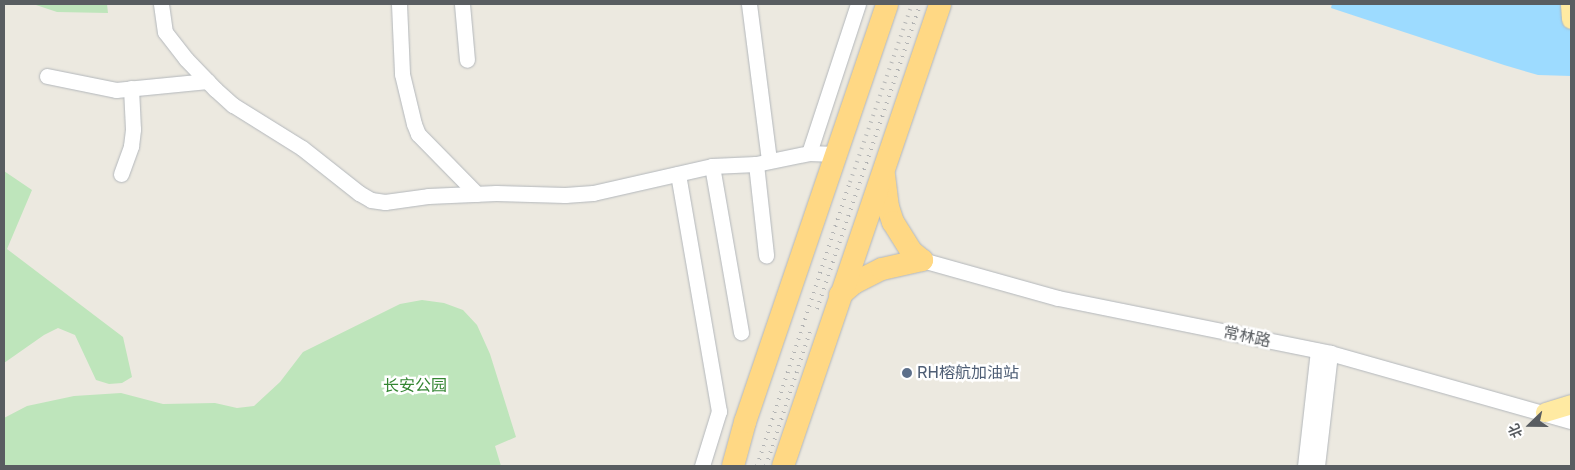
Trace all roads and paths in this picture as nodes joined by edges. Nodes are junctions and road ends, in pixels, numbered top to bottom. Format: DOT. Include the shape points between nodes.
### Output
graph roads {
  1 [pos="161,4"];
  2 [pos="399,4"];
  3 [pos="462,4"];
  4 [pos="749,4"];
  5 [pos="858,4"];
  6 [pos="887,4"];
  7 [pos="940,4"];
  8 [pos="1570,4"];
  9 [pos="1571,19"];
  10 [pos="467,60"];
  11 [pos="47,76"];
  12 [pos="208,81"];
  13 [pos="131,88"];
  14 [pos="809,153"];
  15 [pos="835,154"];
  16 [pos="762,162"];
  17 [pos="712,166"];
  18 [pos="884,168"];
  19 [pos="121,174"];
  20 [pos="678,174"];
  21 [pos="477,194"];
  22 [pos="766,255"];
  23 [pos="922,260"];
  24 [pos="840,295"];
  25 [pos="741,333"];
  26 [pos="1324,352"];
  27 [pos="1571,404"];
  28 [pos="1545,412"];
  29 [pos="1571,420"];
  30 [pos="702,466"];
  31 [pos="733,466"];
  32 [pos="783,466"];
  33 [pos="1305,466"];
  34 [pos="1317,466"];
  1 -- 12 [label="street" via="165,32"];
  2 -- 21 [label="street" via="402,74 418,134"];
  3 -- 10 [label="street"];
  4 -- 16 [label="street"];
  5 -- 14 [label="street"];
  6 -- 15 [label="highway"];
  7 -- 18 [label="highway"];
  8 -- 9 [label="main road"];
  11 -- 13 [label="street" via="116,90"];
  12 -- 13 [label="street"];
  12 -- 21 [label="street" via="233,105 302,148 371,200 385,202"];
  13 -- 19 [label="street" via="133,129"];
  14 -- 15 [label="street"];
  14 -- 16 [label="street"];
  15 -- 31 [label="highway"];
  16 -- 17 [label="street"];
  16 -- 22 [label="street"];
  17 -- 20 [label="street"];
  17 -- 25 [label="street"];
  18 -- 23 [label="highway" via="893,222 912,252"];
  18 -- 24 [label="highway"];
  20 -- 21 [label="street" via="593,193"];
  20 -- 30 [label="street" via="719,411"];
  23 -- 24 [label="highway" via="882,269 854,283"];
  23 -- 26 [label="street, 常林路" via="1058,298"];
  24 -- 32 [label="highway"];
  26 -- 28 [label="street, 常林路"];
  26 -- 33 [label="street"];
  26 -- 34 [label="street"];
  27 -- 28 [label="main road"];
  28 -- 29 [label="street, 常林路"];
}
